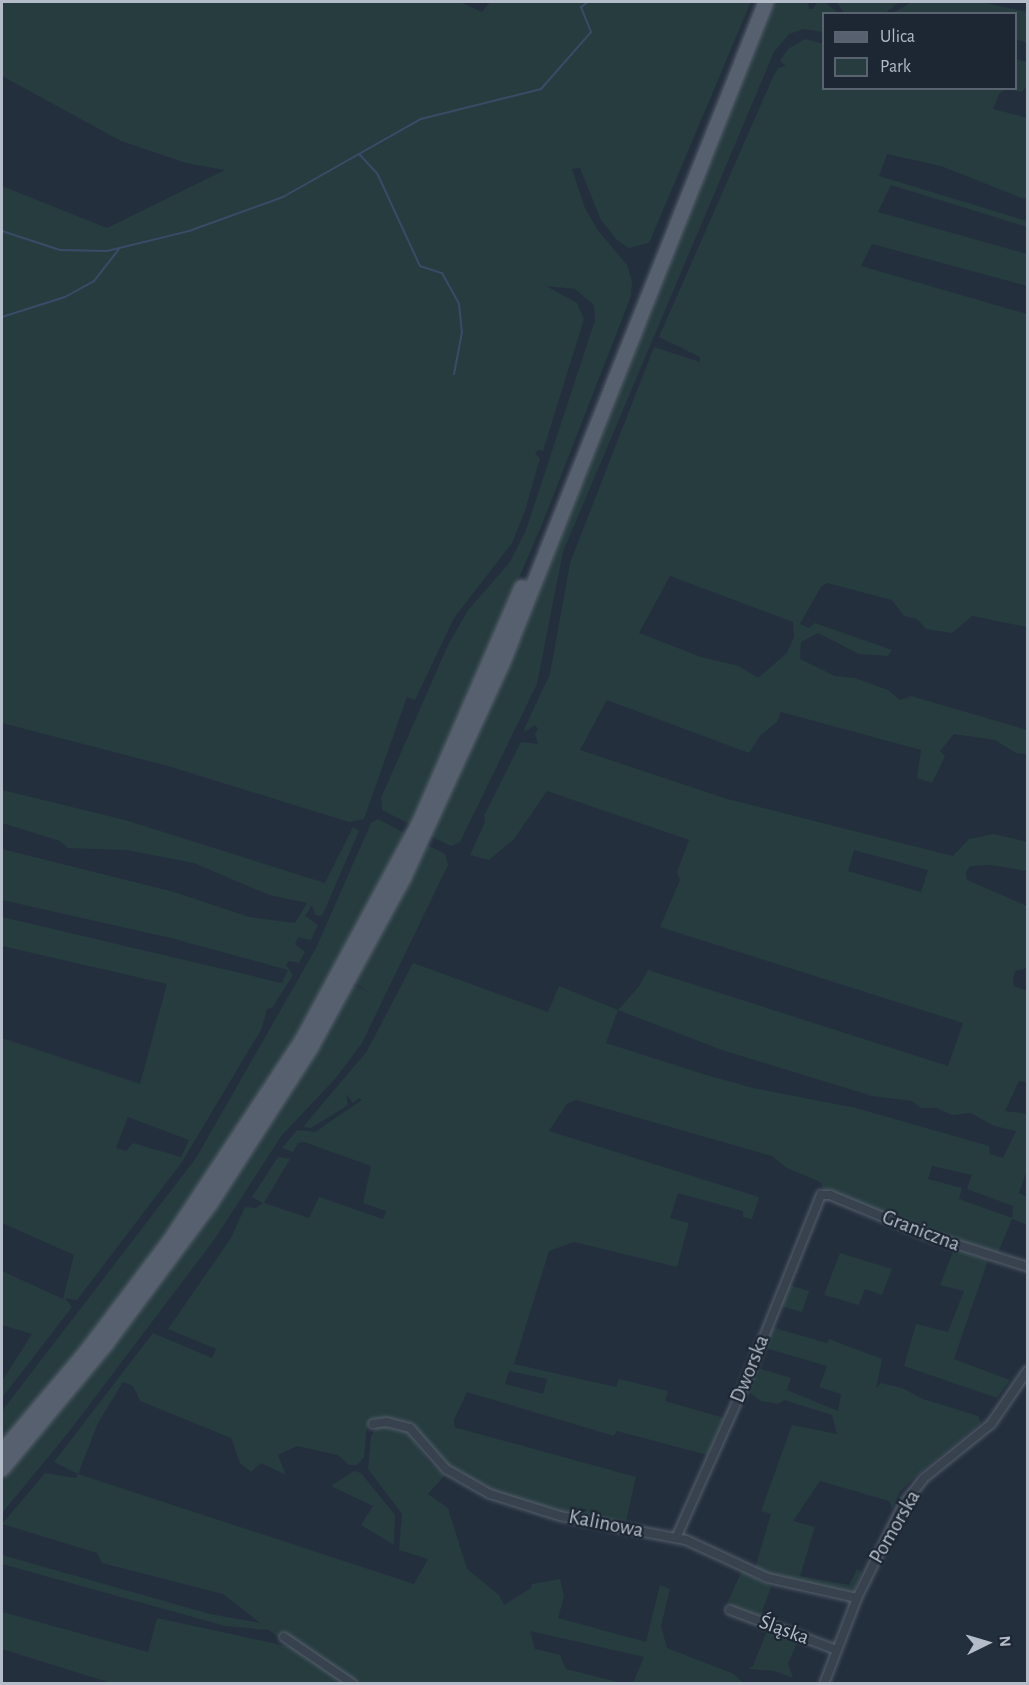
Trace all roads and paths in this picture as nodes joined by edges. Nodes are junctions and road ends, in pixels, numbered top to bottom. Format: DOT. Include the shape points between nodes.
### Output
graph roads {
  1 [pos="757,2"];
  2 [pos="766,2"];
  3 [pos="818,1198"];
  4 [pos="1028,1267"];
  5 [pos="1028,1370"];
  6 [pos="1024,1383"];
  7 [pos="373,1424"];
  8 [pos="2,1452"];
  9 [pos="2,1469"];
  10 [pos="676,1538"];
  11 [pos="858,1598"];
  12 [pos="730,1610"];
  13 [pos="284,1637"];
  14 [pos="837,1650"];
  15 [pos="352,1683"];
  16 [pos="824,1683"];
  1 -- 8 [label="main road" via="529,571 457,742 379,902 302,1041 194,1208 87,1351"];
  2 -- 9 [label="main road" via="502,664 404,877 311,1047 210,1204 113,1336"];
  3 -- 4 [label="street, Graniczna" via="830,1195 924,1234"];
  3 -- 10 [label="street, Dworska" via="745,1384"];
  5 -- 6 [label="street, Pomorska"];
  6 -- 11 [label="street, Pomorska" via="991,1424 923,1479 908,1497"];
  7 -- 10 [label="street, Kalinowa" via="386,1422 410,1428 446,1469 490,1494 560,1516"];
  10 -- 11 [label="street, Kalinowa" via="789,1585"];
  11 -- 14 [label="street, Pomorska"];
  12 -- 14 [label="street, Śląska"];
  13 -- 15 [label="street"];
  14 -- 16 [label="street, Pomorska"];
}
